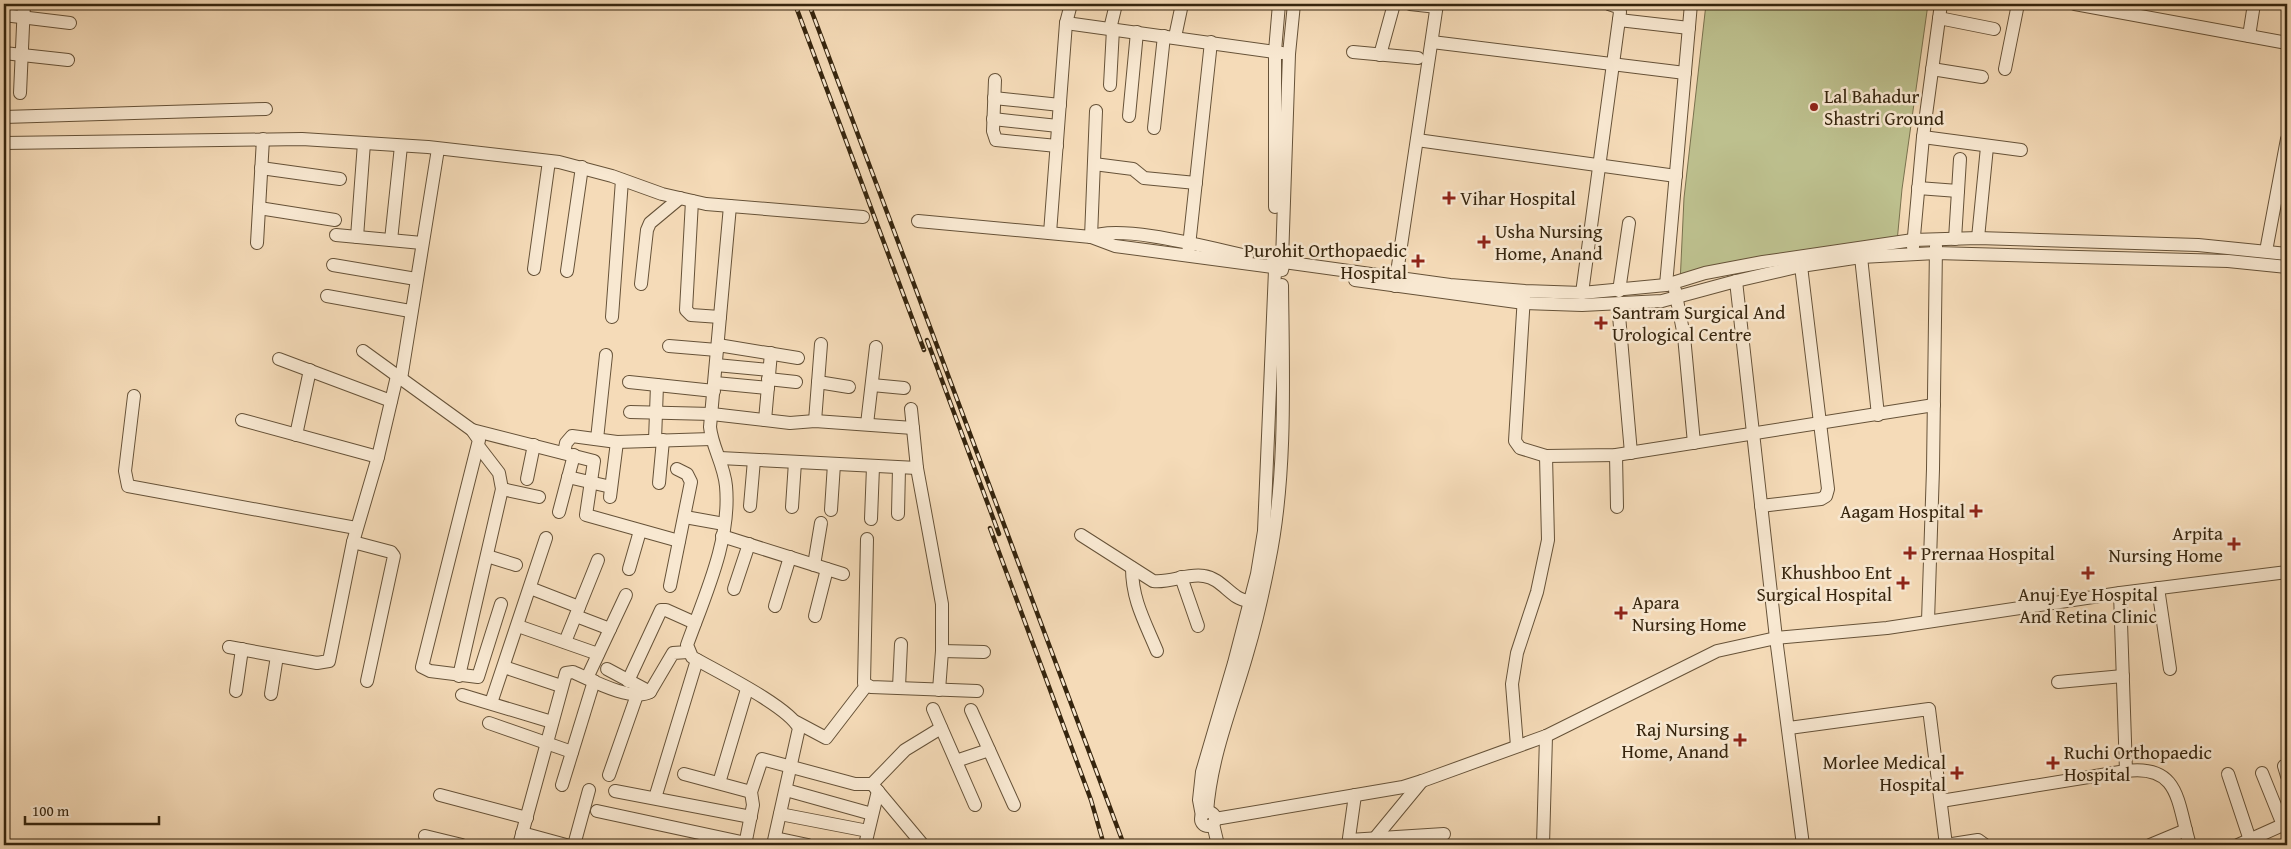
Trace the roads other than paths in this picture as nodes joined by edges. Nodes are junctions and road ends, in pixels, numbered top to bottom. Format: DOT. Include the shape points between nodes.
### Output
graph roads {
  1 [pos="24,4"];
  2 [pos="1071,4"];
  3 [pos="1116,4"];
  4 [pos="1182,4"];
  5 [pos="1279,4"];
  6 [pos="1294,4"];
  7 [pos="1394,4"];
  8 [pos="1410,4"];
  9 [pos="1691,4"];
  10 [pos="1941,4"];
  11 [pos="2018,4"];
  12 [pos="2075,4"];
  13 [pos="2254,4"];
  14 [pos="1437,5"];
  15 [pos="1616,9"];
  16 [pos="4,15"];
  17 [pos="23,18"];
  18 [pos="1939,18"];
  19 [pos="70,23"];
  20 [pos="1066,23"];
  21 [pos="1689,28"];
  22 [pos="1112,29"];
  23 [pos="1994,29"];
  24 [pos="1137,32"];
  25 [pos="1170,36"];
  26 [pos="2250,36"];
  27 [pos="1211,42"];
  28 [pos="1432,42"];
  29 [pos="2287,43"];
  30 [pos="1274,51"];
  31 [pos="1354,52"];
  32 [pos="4,53"];
  33 [pos="1289,54"];
  34 [pos="21,55"];
  35 [pos="1380,55"];
  36 [pos="1418,58"];
  37 [pos="68,60"];
  38 [pos="1613,64"];
  39 [pos="1932,69"];
  40 [pos="2005,69"];
  41 [pos="1685,73"];
  42 [pos="1982,77"];
  43 [pos="995,80"];
  44 [pos="1110,85"];
  45 [pos="20,93"];
  46 [pos="994,98"];
  47 [pos="1060,105"];
  48 [pos="266,109"];
  49 [pos="1096,111"];
  50 [pos="1129,116"];
  51 [pos="4,117"];
  52 [pos="993,119"];
  53 [pos="1058,126"];
  54 [pos="1154,128"];
  55 [pos="1923,137"];
  56 [pos="263,139"];
  57 [pos="2287,139"];
  58 [pos="1417,140"];
  59 [pos="4,143"];
  60 [pos="364,143"];
  61 [pos="401,146"];
  62 [pos="1057,146"];
  63 [pos="1987,147"];
  64 [pos="438,148"];
  65 [pos="2021,150"];
  66 [pos="1960,159"];
  67 [pos="548,161"];
  68 [pos="1094,164"];
  69 [pos="1599,166"];
  70 [pos="582,167"];
  71 [pos="261,168"];
  72 [pos="1676,176"];
  73 [pos="340,179"];
  74 [pos="622,180"];
  75 [pos="1196,183"];
  76 [pos="1918,188"];
  77 [pos="1958,191"];
  78 [pos="686,200"];
  79 [pos="730,206"];
  80 [pos="259,208"];
  81 [pos="863,217"];
  82 [pos="335,220"];
  83 [pos="918,220"];
  84 [pos="1629,223"];
  85 [pos="1050,233"];
  86 [pos="336,235"];
  87 [pos="357,237"];
  88 [pos="1091,237"];
  89 [pos="1978,238"];
  90 [pos="1936,239"];
  91 [pos="1955,239"];
  92 [pos="391,240"];
  93 [pos="1913,240"];
  94 [pos="257,243"];
  95 [pos="422,243"];
  96 [pos="1189,249"];
  97 [pos="2266,251"];
  98 [pos="1936,253"];
  99 [pos="2287,254"];
  100 [pos="1912,255"];
  101 [pos="1861,257"];
  102 [pos="333,265"];
  103 [pos="1278,265"];
  104 [pos="1801,266"];
  105 [pos="2287,267"];
  106 [pos="534,269"];
  107 [pos="567,271"];
  108 [pos="416,279"];
  109 [pos="1736,281"];
  110 [pos="1396,282"];
  111 [pos="1670,283"];
  112 [pos="641,284"];
  113 [pos="1619,291"];
  114 [pos="1582,293"];
  115 [pos="327,296"];
  116 [pos="1524,297"];
  117 [pos="1676,298"];
  118 [pos="1618,304"];
  119 [pos="410,311"];
  120 [pos="612,317"];
  121 [pos="720,317"];
  122 [pos="821,344"];
  123 [pos="669,346"];
  124 [pos="718,347"];
  125 [pos="876,347"];
  126 [pos="363,351"];
  127 [pos="771,354"];
  128 [pos="606,355"];
  129 [pos="798,358"];
  130 [pos="279,359"];
  131 [pos="716,365"];
  132 [pos="310,370"];
  133 [pos="399,377"];
  134 [pos="768,379"];
  135 [pos="629,382"];
  136 [pos="796,382"];
  137 [pos="818,382"];
  138 [pos="657,385"];
  139 [pos="872,385"];
  140 [pos="714,387"];
  141 [pos="849,387"];
  142 [pos="904,388"];
  143 [pos="134,396"];
  144 [pos="391,401"];
  145 [pos="1934,406"];
  146 [pos="911,409"];
  147 [pos="630,412"];
  148 [pos="656,412"];
  149 [pos="712,414"];
  150 [pos="1878,416"];
  151 [pos="242,420"];
  152 [pos="764,420"];
  153 [pos="815,421"];
  154 [pos="1820,422"];
  155 [pos="867,424"];
  156 [pos="913,428"];
  157 [pos="472,430"];
  158 [pos="1754,432"];
  159 [pos="296,435"];
  160 [pos="597,439"];
  161 [pos="711,439"];
  162 [pos="659,440"];
  163 [pos="617,442"];
  164 [pos="1694,443"];
  165 [pos="534,445"];
  166 [pos="479,447"];
  167 [pos="1631,453"];
  168 [pos="569,454"];
  169 [pos="1616,455"];
  170 [pos="1546,456"];
  171 [pos="378,457"];
  172 [pos="720,458"];
  173 [pos="754,460"];
  174 [pos="796,462"];
  175 [pos="834,464"];
  176 [pos="873,467"];
  177 [pos="900,468"];
  178 [pos="918,468"];
  179 [pos="677,469"];
  180 [pos="568,477"];
  181 [pos="527,479"];
  182 [pos="591,482"];
  183 [pos="658,483"];
  184 [pos="502,489"];
  185 [pos="539,497"];
  186 [pos="750,506"];
  187 [pos="1760,506"];
  188 [pos="792,507"];
  189 [pos="1617,507"];
  190 [pos="831,510"];
  191 [pos="559,512"];
  192 [pos="898,514"];
  193 [pos="685,517"];
  194 [pos="871,520"];
  195 [pos="821,523"];
  196 [pos="356,528"];
  197 [pos="640,530"];
  198 [pos="723,530"];
  199 [pos="1080,535"];
  200 [pos="546,538"];
  201 [pos="867,539"];
  202 [pos="352,542"];
  203 [pos="679,542"];
  204 [pos="749,544"];
  205 [pos="486,556"];
  206 [pos="790,557"];
  207 [pos="598,560"];
  208 [pos="516,565"];
  209 [pos="814,565"];
  210 [pos="629,568"];
  211 [pos="1132,568"];
  212 [pos="827,569"];
  213 [pos="2287,572"];
  214 [pos="843,574"];
  215 [pos="1181,577"];
  216 [pos="670,586"];
  217 [pos="530,588"];
  218 [pos="2158,588"];
  219 [pos="734,589"];
  220 [pos="2120,593"];
  221 [pos="626,595"];
  222 [pos="1255,602"];
  223 [pos="501,604"];
  224 [pos="775,606"];
  225 [pos="578,611"];
  226 [pos="815,616"];
  227 [pos="1928,621"];
  228 [pos="695,623"];
  229 [pos="518,626"];
  230 [pos="1198,626"];
  231 [pos="610,629"];
  232 [pos="1776,638"];
  233 [pos="566,642"];
  234 [pos="902,644"];
  235 [pos="229,647"];
  236 [pos="242,649"];
  237 [pos="942,651"];
  238 [pos="1157,651"];
  239 [pos="984,652"];
  240 [pos="598,654"];
  241 [pos="277,656"];
  242 [pos="692,656"];
  243 [pos="504,667"];
  244 [pos="607,669"];
  245 [pos="2170,669"];
  246 [pos="459,676"];
  247 [pos="2123,676"];
  248 [pos="590,679"];
  249 [pos="367,681"];
  250 [pos="628,681"];
  251 [pos="2058,682"];
  252 [pos="561,686"];
  253 [pos="866,686"];
  254 [pos="899,688"];
  255 [pos="747,689"];
  256 [pos="939,690"];
  257 [pos="236,691"];
  258 [pos="977,691"];
  259 [pos="650,692"];
  260 [pos="271,694"];
  261 [pos="462,695"];
  262 [pos="637,696"];
  263 [pos="491,703"];
  264 [pos="933,709"];
  265 [pos="971,710"];
  266 [pos="552,722"];
  267 [pos="796,722"];
  268 [pos="490,723"];
  269 [pos="941,728"];
  270 [pos="1789,728"];
  271 [pos="1546,736"];
  272 [pos="546,742"];
  273 [pos="1517,746"];
  274 [pos="989,750"];
  275 [pos="572,752"];
  276 [pos="956,761"];
  277 [pos="792,767"];
  278 [pos="2126,771"];
  279 [pos="684,774"];
  280 [pos="2228,774"];
  281 [pos="2262,774"];
  282 [pos="609,775"];
  283 [pos="1422,781"];
  284 [pos="719,783"];
  285 [pos="562,785"];
  286 [pos="875,787"];
  287 [pos="589,790"];
  288 [pos="616,790"];
  289 [pos="786,790"];
  290 [pos="752,792"];
  291 [pos="440,795"];
  292 [pos="1355,795"];
  293 [pos="654,798"];
  294 [pos="1941,801"];
  295 [pos="975,805"];
  296 [pos="1014,805"];
  297 [pos="598,812"];
  298 [pos="780,814"];
  299 [pos="872,814"];
  300 [pos="751,817"];
  301 [pos="526,818"];
  302 [pos="1208,819"];
  303 [pos="2285,824"];
  304 [pos="2186,830"];
  305 [pos="868,831"];
  306 [pos="1444,834"];
  307 [pos="425,836"];
  308 [pos="1375,838"];
  309 [pos="521,839"];
  310 [pos="1426,840"];
  311 [pos="774,842"];
  312 [pos="1348,842"];
  313 [pos="2244,843"];
  314 [pos="746,844"];
  315 [pos="462,845"];
  316 [pos="566,845"];
  317 [pos="574,845"];
  318 [pos="808,845"];
  319 [pos="865,845"];
  320 [pos="923,845"];
  321 [pos="1208,845"];
  322 [pos="1218,845"];
  323 [pos="1543,845"];
  324 [pos="1803,845"];
  325 [pos="1946,845"];
  326 [pos="1985,845"];
  327 [pos="2150,845"];
  328 [pos="2190,845"];
  1 -- 17 [label="street"];
  2 -- 20 [label="street"];
  3 -- 22 [label="street"];
  4 -- 25 [label="street"];
  5 -- 30 [label="street"];
  6 -- 33 [label="street"];
  7 -- 35 [label="street"];
  8 -- 14 [label="street"];
  9 -- 21 [label="street"];
  10 -- 18 [label="street"];
  11 -- 40 [label="street"];
  12 -- 26 [label="street"];
  13 -- 26 [label="street"];
  14 -- 28 [label="street"];
  15 -- 21 [label="street"];
  15 -- 38 [label="street"];
  16 -- 17 [label="street"];
  17 -- 19 [label="street"];
  17 -- 34 [label="street"];
  18 -- 23 [label="street"];
  18 -- 39 [label="street"];
  20 -- 22 [label="street"];
  20 -- 47 [label="street"];
  21 -- 41 [label="street"];
  22 -- 24 [label="street"];
  22 -- 44 [label="street"];
  24 -- 25 [label="street"];
  24 -- 50 [label="street"];
  25 -- 27 [label="street"];
  25 -- 54 [label="street"];
  26 -- 29 [label="street"];
  27 -- 30 [label="street"];
  27 -- 75 [label="street"];
  28 -- 38 [label="street"];
  28 -- 58 [label="street"];
  30 -- 33 [label="street"];
  30 -- 103 [label="street"];
  31 -- 35 [label="street"];
  32 -- 34 [label="street"];
  33 -- 103 [label="street"];
  34 -- 37 [label="street"];
  34 -- 45 [label="street"];
  35 -- 36 [label="street"];
  38 -- 41 [label="street"];
  38 -- 69 [label="street"];
  39 -- 42 [label="street"];
  39 -- 55 [label="street"];
  41 -- 72 [label="street"];
  43 -- 46 [label="street"];
  46 -- 47 [label="street"];
  46 -- 52 [label="street"];
  47 -- 53 [label="street"];
  48 -- 51 [label="street"];
  49 -- 68 [label="street"];
  52 -- 53 [label="street"];
  52 -- 62 [label="street" via="993,137 996,140"];
  53 -- 62 [label="street"];
  55 -- 63 [label="street"];
  55 -- 76 [label="street"];
  56 -- 59 [label="street"];
  56 -- 60 [label="street"];
  56 -- 71 [label="street"];
  57 -- 97 [label="street"];
  58 -- 69 [label="street"];
  58 -- 110 [label="street"];
  60 -- 61 [label="street"];
  60 -- 87 [label="street"];
  61 -- 64 [label="street"];
  61 -- 92 [label="street"];
  62 -- 85 [label="street"];
  63 -- 65 [label="street"];
  63 -- 89 [label="street"];
  64 -- 67 [label="street"];
  64 -- 95 [label="street"];
  66 -- 77 [label="street"];
  67 -- 70 [label="street"];
  67 -- 106 [label="street"];
  68 -- 75 [label="street" via="1134,169 1144,178"];
  68 -- 88 [label="street"];
  69 -- 72 [label="street"];
  69 -- 114 [label="street"];
  70 -- 74 [label="street"];
  70 -- 107 [label="street"];
  71 -- 73 [label="street"];
  71 -- 80 [label="street"];
  72 -- 111 [label="street"];
  74 -- 78 [label="street"];
  74 -- 120 [label="street"];
  75 -- 96 [label="street"];
  76 -- 77 [label="street"];
  76 -- 93 [label="street"];
  77 -- 91 [label="street"];
  78 -- 79 [label="street"];
  78 -- 112 [label="street" via="650,223"];
  78 -- 121 [label="street" via="686,310 691,315"];
  79 -- 81 [label="street"];
  79 -- 121 [label="street"];
  80 -- 82 [label="street"];
  80 -- 94 [label="street"];
  83 -- 85 [label="street"];
  84 -- 113 [label="street"];
  85 -- 88 [label="street"];
  86 -- 87 [label="street"];
  87 -- 92 [label="street"];
  88 -- 96 [label="street" via="1098,233 1117,232"];
  89 -- 91 [label="street"];
  89 -- 97 [label="street" via="2198,245"];
  90 -- 91 [label="street"];
  90 -- 93 [label="street"];
  90 -- 98 [label="street"];
  92 -- 95 [label="street"];
  93 -- 100 [label="street"];
  93 -- 111 [label="street" via="1763,262"];
  95 -- 108 [label="street"];
  96 -- 103 [label="street"];
  97 -- 99 [label="street"];
  98 -- 100 [label="street"];
  98 -- 105 [label="street" via="2228,261"];
  98 -- 145 [label="street"];
  100 -- 101 [label="street"];
  101 -- 104 [label="street"];
  101 -- 150 [label="street"];
  102 -- 108 [label="street"];
  103 -- 110 [label="street"];
  103 -- 222 [label="street" via="1282,441 1276,520"];
  104 -- 109 [label="street"];
  104 -- 154 [label="street"];
  108 -- 119 [label="street"];
  109 -- 117 [label="street"];
  109 -- 158 [label="street"];
  110 -- 116 [label="street"];
  111 -- 113 [label="street"];
  111 -- 117 [label="street"];
  113 -- 114 [label="street"];
  114 -- 116 [label="street"];
  115 -- 119 [label="street"];
  116 -- 118 [label="street" via="1582,306"];
  116 -- 170 [label="street" via="1515,441 1520,448"];
  117 -- 118 [label="street"];
  117 -- 164 [label="street" via="1684,336"];
  118 -- 167 [label="street"];
  119 -- 133 [label="street"];
  121 -- 124 [label="street"];
  122 -- 137 [label="street"];
  123 -- 124 [label="street"];
  124 -- 127 [label="street"];
  124 -- 131 [label="street"];
  125 -- 139 [label="street"];
  126 -- 133 [label="street"];
  127 -- 129 [label="street"];
  127 -- 134 [label="street"];
  128 -- 160 [label="street"];
  130 -- 132 [label="street"];
  131 -- 134 [label="street"];
  131 -- 140 [label="street"];
  132 -- 144 [label="street"];
  132 -- 159 [label="street"];
  133 -- 144 [label="street"];
  133 -- 157 [label="street"];
  134 -- 136 [label="street"];
  134 -- 140 [label="street"];
  134 -- 152 [label="street"];
  135 -- 138 [label="street"];
  137 -- 141 [label="street"];
  137 -- 153 [label="street"];
  138 -- 140 [label="street"];
  138 -- 148 [label="street"];
  139 -- 142 [label="street"];
  139 -- 155 [label="street"];
  140 -- 149 [label="street"];
  143 -- 196 [label="street" via="125,471 128,486"];
  144 -- 171 [label="street"];
  145 -- 150 [label="street"];
  145 -- 227 [label="street"];
  146 -- 156 [label="street"];
  147 -- 148 [label="street"];
  148 -- 149 [label="street"];
  148 -- 162 [label="street"];
  149 -- 152 [label="street"];
  149 -- 161 [label="street"];
  150 -- 154 [label="street"];
  151 -- 159 [label="street"];
  152 -- 153 [label="street"];
  153 -- 155 [label="street"];
  154 -- 158 [label="street"];
  154 -- 187 [label="street" via="1828,484 1826,496"];
  155 -- 156 [label="street"];
  156 -- 178 [label="street"];
  157 -- 165 [label="street"];
  157 -- 166 [label="street" via="477,435"];
  158 -- 164 [label="street"];
  158 -- 187 [label="street"];
  159 -- 171 [label="street"];
  160 -- 163 [label="street"];
  160 -- 168 [label="street" via="572,436 566,443"];
  161 -- 162 [label="street"];
  161 -- 172 [label="street"];
  162 -- 163 [label="street"];
  162 -- 183 [label="street"];
  163 -- 182 [label="street" via="610,492"];
  164 -- 167 [label="street"];
  165 -- 168 [label="street"];
  165 -- 181 [label="street"];
  166 -- 184 [label="street" via="499,473"];
  166 -- 246 [label="street" via="422,663 422,667 430,671"];
  167 -- 169 [label="street"];
  168 -- 180 [label="street"];
  168 -- 182 [label="street" via="595,462"];
  169 -- 170 [label="street"];
  169 -- 189 [label="street"];
  170 -- 273 [label="street" via="1548,540 1537,592 1517,653 1512,684"];
  171 -- 196 [label="street"];
  172 -- 173 [label="street"];
  172 -- 198 [label="street" via="726,484"];
  173 -- 174 [label="street"];
  173 -- 186 [label="street"];
  174 -- 175 [label="street"];
  174 -- 188 [label="street"];
  175 -- 176 [label="street"];
  175 -- 190 [label="street"];
  176 -- 177 [label="street"];
  176 -- 194 [label="street"];
  177 -- 178 [label="street"];
  177 -- 192 [label="street"];
  178 -- 237 [label="street" via="939,586"];
  179 -- 193 [label="street" via="687,474 691,482"];
  180 -- 182 [label="street"];
  180 -- 191 [label="street"];
  182 -- 197 [label="street" via="586,515"];
  184 -- 185 [label="street"];
  184 -- 205 [label="street"];
  187 -- 232 [label="street"];
  193 -- 198 [label="street"];
  193 -- 203 [label="street"];
  195 -- 209 [label="street"];
  196 -- 202 [label="street"];
  197 -- 203 [label="street"];
  197 -- 210 [label="street"];
  198 -- 204 [label="street"];
  198 -- 228 [label="street"];
  199 -- 211 [label="street"];
  200 -- 217 [label="street"];
  201 -- 253 [label="street" via="863,680"];
  202 -- 241 [label="street" via="329,661 318,663"];
  202 -- 249 [label="street" via="391,552 394,556"];
  203 -- 216 [label="street"];
  204 -- 206 [label="street"];
  204 -- 219 [label="street"];
  205 -- 208 [label="street"];
  205 -- 246 [label="street"];
  206 -- 209 [label="street"];
  206 -- 224 [label="street"];
  207 -- 225 [label="street"];
  209 -- 212 [label="street"];
  211 -- 215 [label="street" via="1153,581"];
  211 -- 238 [label="street" via="1135,599"];
  212 -- 214 [label="street"];
  212 -- 226 [label="street"];
  213 -- 218 [label="street"];
  215 -- 222 [label="street" via="1206,576 1238,598"];
  215 -- 230 [label="street"];
  217 -- 225 [label="street"];
  217 -- 229 [label="street"];
  218 -- 220 [label="street"];
  218 -- 245 [label="street"];
  220 -- 227 [label="street"];
  220 -- 247 [label="street"];
  221 -- 231 [label="street"];
  222 -- 302 [label="street" via="1247,654 1215,755"];
  223 -- 246 [label="street" via="480,673 474,678"];
  225 -- 231 [label="street"];
  225 -- 233 [label="street"];
  227 -- 232 [label="street"];
  228 -- 242 [label="street" via="687,645"];
  228 -- 250 [label="street" via="661,610"];
  229 -- 233 [label="street"];
  229 -- 243 [label="street"];
  231 -- 240 [label="street"];
  232 -- 270 [label="street"];
  232 -- 271 [label="street" via="1717,651"];
  233 -- 240 [label="street"];
  234 -- 254 [label="street"];
  235 -- 236 [label="street"];
  236 -- 241 [label="street"];
  236 -- 257 [label="street"];
  237 -- 239 [label="street"];
  237 -- 256 [label="street"];
  240 -- 248 [label="street"];
  241 -- 260 [label="street"];
  242 -- 255 [label="street"];
  242 -- 259 [label="street" via="673,653"];
  242 -- 293 [label="street"];
  243 -- 252 [label="street"];
  243 -- 263 [label="street"];
  244 -- 250 [label="street"];
  247 -- 251 [label="street"];
  247 -- 278 [label="street"];
  248 -- 252 [label="street" via="569,672"];
  248 -- 262 [label="street"];
  248 -- 275 [label="street"];
  250 -- 259 [label="street"];
  252 -- 266 [label="street"];
  253 -- 254 [label="street"];
  253 -- 267 [label="street" via="826,738"];
  254 -- 256 [label="street"];
  255 -- 267 [label="street"];
  255 -- 284 [label="street"];
  256 -- 258 [label="street"];
  259 -- 262 [label="street"];
  261 -- 263 [label="street"];
  262 -- 282 [label="street"];
  263 -- 266 [label="street"];
  264 -- 269 [label="street"];
  265 -- 274 [label="street"];
  266 -- 272 [label="street"];
  267 -- 277 [label="street" via="799,735"];
  268 -- 272 [label="street"];
  269 -- 276 [label="street"];
  269 -- 286 [label="street" via="905,750"];
  270 -- 294 [label="street" via="1929,708"];
  270 -- 324 [label="street"];
  271 -- 273 [label="street"];
  271 -- 323 [label="street"];
  272 -- 275 [label="street"];
  272 -- 301 [label="street"];
  273 -- 283 [label="street"];
  274 -- 276 [label="street"];
  274 -- 296 [label="street"];
  275 -- 285 [label="street"];
  276 -- 295 [label="street"];
  277 -- 286 [label="street"];
  277 -- 289 [label="street"];
  277 -- 290 [label="street" via="762,759"];
  278 -- 294 [label="street"];
  278 -- 304 [label="street" via="2140,770 2164,776 2172,786"];
  279 -- 284 [label="street"];
  280 -- 313 [label="street"];
  281 -- 303 [label="street"];
  283 -- 292 [label="street"];
  283 -- 308 [label="street"];
  284 -- 290 [label="street"];
  286 -- 299 [label="street"];
  286 -- 320 [label="street"];
  287 -- 317 [label="street"];
  288 -- 293 [label="street"];
  289 -- 298 [label="street"];
  289 -- 299 [label="street"];
  290 -- 300 [label="street"];
  291 -- 301 [label="street"];
  292 -- 302 [label="street"];
  292 -- 312 [label="street"];
  293 -- 300 [label="street"];
  294 -- 325 [label="street"];
  297 -- 314 [label="street"];
  298 -- 305 [label="street"];
  298 -- 311 [label="street"];
  299 -- 305 [label="street"];
  300 -- 314 [label="street"];
  301 -- 309 [label="street"];
  302 -- 321 [label="street"];
  302 -- 322 [label="street"];
  303 -- 313 [label="street"];
  304 -- 327 [label="street"];
  304 -- 328 [label="street"];
  305 -- 319 [label="street"];
  306 -- 310 [label="street"];
  307 -- 315 [label="street"];
  308 -- 310 [label="street"];
  308 -- 312 [label="street"];
  309 -- 316 [label="street"];
  311 -- 318 [label="street"];
  325 -- 326 [label="street" via="1978,840"];
}
